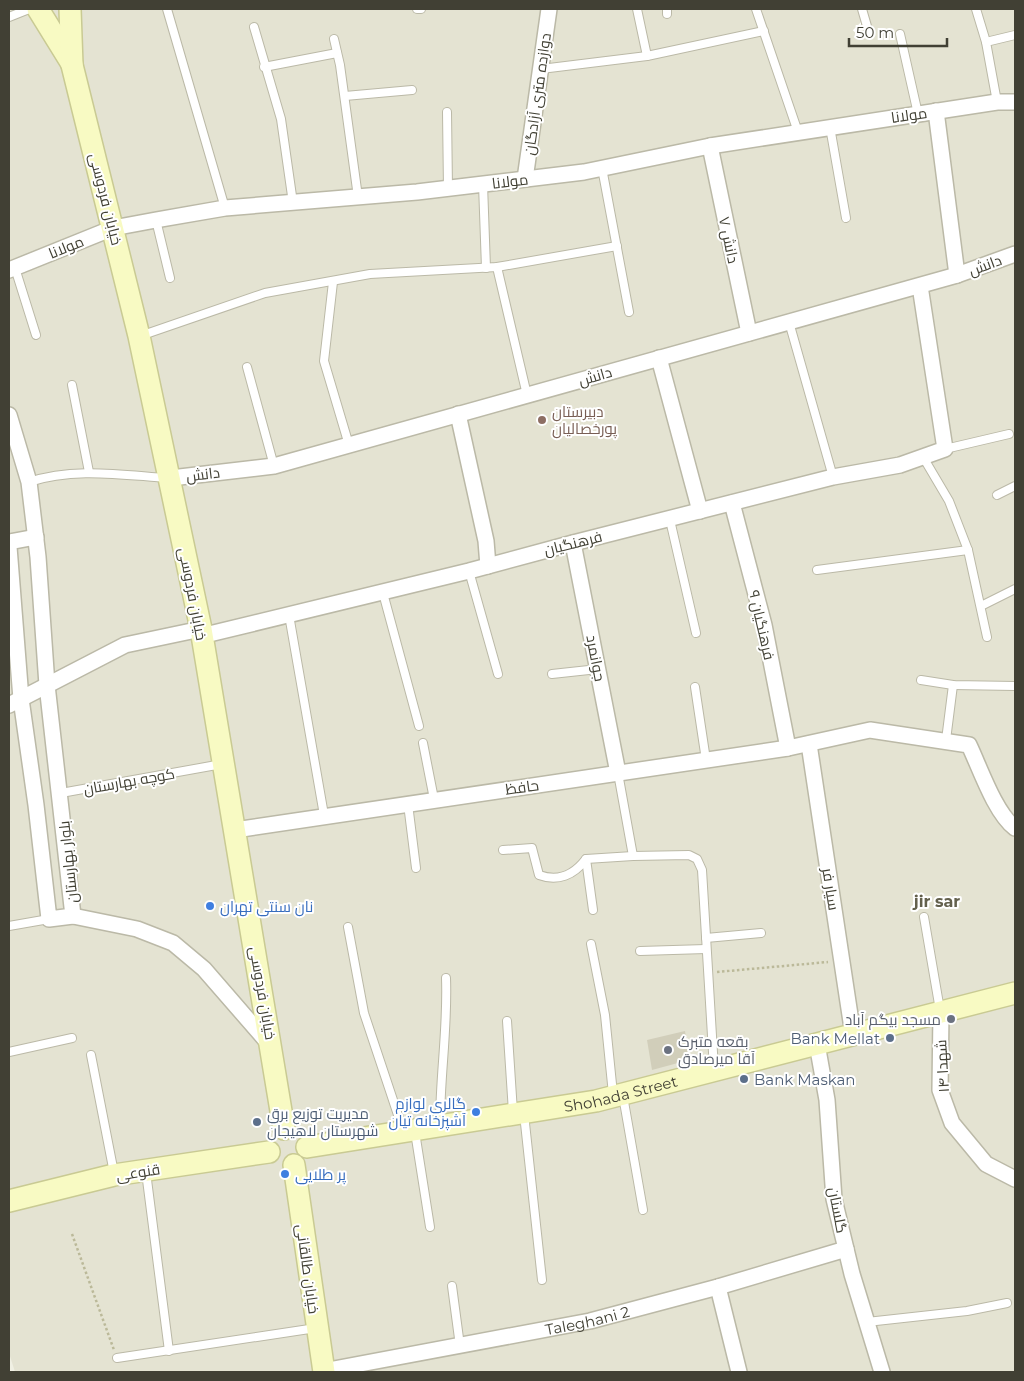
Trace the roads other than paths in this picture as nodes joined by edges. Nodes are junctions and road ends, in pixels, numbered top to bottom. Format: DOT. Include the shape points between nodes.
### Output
graph roads {
  1 [pos="29,9"];
  2 [pos="38,9"];
  3 [pos="70,9"];
  4 [pos="167,9"];
  5 [pos="637,9"];
  6 [pos="756,9"];
  7 [pos="862,9"];
  8 [pos="976,9"];
  9 [pos="546,10"];
  10 [pos="9,17"];
  11 [pos="254,27"];
  12 [pos="764,31"];
  13 [pos="869,33"];
  14 [pos="900,34"];
  15 [pos="1015,35"];
  16 [pos="334,39"];
  17 [pos="986,42"];
  18 [pos="337,53"];
  19 [pos="647,56"];
  20 [pos="72,65"];
  21 [pos="264,67"];
  22 [pos="541,69"];
  23 [pos="412,90"];
  24 [pos="344,96"];
  25 [pos="997,102"];
  26 [pos="1015,102"];
  27 [pos="936,111"];
  28 [pos="447,112"];
  29 [pos="918,114"];
  30 [pos="830,126"];
  31 [pos="798,132"];
  32 [pos="710,146"];
  33 [pos="602,168"];
  34 [pos="525,179"];
  35 [pos="483,184"];
  36 [pos="448,188"];
  37 [pos="358,197"];
  38 [pos="293,203"];
  39 [pos="225,208"];
  40 [pos="846,218"];
  41 [pos="156,220"];
  42 [pos="113,228"];
  43 [pos="617,246"];
  44 [pos="1015,254"];
  45 [pos="497,267"];
  46 [pos="486,268"];
  47 [pos="12,269"];
  48 [pos="958,275"];
  49 [pos="170,278"];
  50 [pos="333,282"];
  51 [pos="920,286"];
  52 [pos="629,312"];
  53 [pos="789,322"];
  54 [pos="748,333"];
  55 [pos="36,335"];
  56 [pos="139,336"];
  57 [pos="659,358"];
  58 [pos="247,367"];
  59 [pos="72,384"];
  60 [pos="527,395"];
  61 [pos="458,414"];
  62 [pos="9,415"];
  63 [pos="1009,434"];
  64 [pos="349,445"];
  65 [pos="945,449"];
  66 [pos="923,458"];
  67 [pos="274,466"];
  68 [pos="90,472"];
  69 [pos="833,477"];
  70 [pos="171,478"];
  71 [pos="29,482"];
  72 [pos="1015,486"];
  73 [pos="997,495"];
  74 [pos="732,503"];
  75 [pos="700,512"];
  76 [pos="670,520"];
  77 [pos="36,537"];
  78 [pos="9,542"];
  79 [pos="573,543"];
  80 [pos="9,547"];
  81 [pos="968,550"];
  82 [pos="10,564"];
  83 [pos="488,566"];
  84 [pos="817,570"];
  85 [pos="469,571"];
  86 [pos="1015,589"];
  87 [pos="383,592"];
  88 [pos="981,606"];
  89 [pos="289,615"];
  90 [pos="201,632"];
  91 [pos="696,633"];
  92 [pos="987,637"];
  93 [pos="598,669"];
  94 [pos="498,674"];
  95 [pos="552,674"];
  96 [pos="921,680"];
  97 [pos="48,685"];
  98 [pos="953,685"];
  99 [pos="1015,686"];
  100 [pos="695,687"];
  101 [pos="15,702"];
  102 [pos="419,726"];
  103 [pos="946,740"];
  104 [pos="423,743"];
  105 [pos="809,744"];
  106 [pos="788,748"];
  107 [pos="706,760"];
  108 [pos="224,764"];
  109 [pos="618,773"];
  110 [pos="60,793"];
  111 [pos="434,799"];
  112 [pos="408,804"];
  113 [pos="36,805"];
  114 [pos="324,815"];
  115 [pos="1015,828"];
  116 [pos="235,830"];
  117 [pos="503,850"];
  118 [pos="633,856"];
  119 [pos="586,859"];
  120 [pos="416,868"];
  121 [pos="593,910"];
  122 [pos="74,916"];
  123 [pos="924,916"];
  124 [pos="49,919"];
  125 [pos="9,926"];
  126 [pos="348,927"];
  127 [pos="761,933"];
  128 [pos="706,938"];
  129 [pos="592,944"];
  130 [pos="706,949"];
  131 [pos="640,951"];
  132 [pos="446,978"];
  133 [pos="1015,993"];
  134 [pos="940,1012"];
  135 [pos="507,1021"];
  136 [pos="853,1034"];
  137 [pos="72,1038"];
  138 [pos="817,1044"];
  139 [pos="272,1048"];
  140 [pos="9,1052"];
  141 [pos="91,1055"];
  142 [pos="714,1070"];
  143 [pos="618,1095"];
  144 [pos="519,1113"];
  145 [pos="440,1126"];
  146 [pos="284,1129"];
  147 [pos="409,1131"];
  148 [pos="307,1147"];
  149 [pos="270,1152"];
  150 [pos="294,1166"];
  151 [pos="146,1171"];
  152 [pos="114,1175"];
  153 [pos="1015,1179"];
  154 [pos="9,1201"];
  155 [pos="643,1210"];
  156 [pos="430,1227"];
  157 [pos="846,1249"];
  158 [pos="542,1280"];
  159 [pos="452,1286"];
  160 [pos="718,1287"];
  161 [pos="1007,1303"];
  162 [pos="867,1322"];
  163 [pos="316,1328"];
  164 [pos="460,1346"];
  165 [pos="169,1351"];
  166 [pos="117,1358"];
  167 [pos="323,1372"];
  168 [pos="739,1372"];
  169 [pos="882,1372"];
  1 -- 10 [label="lane"];
  2 -- 20 [label="main road"];
  3 -- 20 [label="main road"];
  4 -- 39 [label="lane"];
  5 -- 19 [label="lane"];
  6 -- 12 [label="lane"];
  7 -- 13 [label="lane"];
  8 -- 17 [label="lane"];
  9 -- 22 [label="street, دوازده متری آزادگان"];
  11 -- 21 [label="lane"];
  12 -- 19 [label="lane"];
  12 -- 31 [label="lane"];
  14 -- 29 [label="lane"];
  15 -- 17 [label="lane"];
  16 -- 18 [label="lane"];
  17 -- 25 [label="lane"];
  18 -- 21 [label="lane"];
  18 -- 24 [label="lane"];
  19 -- 22 [label="lane"];
  20 -- 42 [label="main road, خیابان فردوسی"];
  21 -- 38 [label="lane" via="282,120"];
  22 -- 34 [label="street, دوازده متری آزادگان"];
  23 -- 24 [label="lane"];
  24 -- 37 [label="lane"];
  25 -- 26 [label="street, مولانا"];
  25 -- 27 [label="street, مولانا"];
  27 -- 29 [label="street, مولانا"];
  27 -- 48 [label="street"];
  28 -- 36 [label="lane"];
  29 -- 30 [label="street, مولانا"];
  30 -- 31 [label="street, مولانا"];
  30 -- 40 [label="lane"];
  31 -- 32 [label="street, مولانا"];
  32 -- 33 [label="street, مولانا"];
  32 -- 54 [label="street, دانش ۷"];
  33 -- 34 [label="street, مولانا"];
  33 -- 43 [label="lane"];
  34 -- 35 [label="street, مولانا"];
  35 -- 36 [label="street, مولانا"];
  35 -- 46 [label="lane"];
  36 -- 37 [label="street, مولانا"];
  37 -- 38 [label="street, مولانا"];
  38 -- 39 [label="street, مولانا"];
  39 -- 41 [label="street, مولانا"];
  41 -- 42 [label="street, مولانا"];
  41 -- 49 [label="lane"];
  42 -- 47 [label="street, مولانا"];
  42 -- 56 [label="main road, خیابان فردوسی"];
  43 -- 45 [label="lane"];
  43 -- 52 [label="lane"];
  44 -- 48 [label="street, دانش"];
  45 -- 46 [label="lane"];
  45 -- 60 [label="lane"];
  46 -- 50 [label="lane" via="370,274"];
  47 -- 55 [label="lane"];
  48 -- 51 [label="street, دانش"];
  50 -- 56 [label="lane" via="265,293"];
  50 -- 64 [label="lane" via="324,360"];
  51 -- 53 [label="street, دانش"];
  51 -- 65 [label="street"];
  53 -- 54 [label="street, دانش"];
  53 -- 69 [label="lane"];
  54 -- 57 [label="street, دانش"];
  56 -- 70 [label="main road, خیابان فردوسی"];
  57 -- 60 [label="street, دانش"];
  57 -- 75 [label="street"];
  58 -- 67 [label="lane"];
  59 -- 68 [label="lane"];
  60 -- 61 [label="street, دانش"];
  61 -- 64 [label="street, دانش"];
  61 -- 83 [label="street" via="486,541"];
  62 -- 71 [label="street, بلوار بهارستان"];
  63 -- 65 [label="lane"];
  64 -- 67 [label="street, دانش"];
  65 -- 66 [label="street, فرهنگیان"];
  66 -- 69 [label="street, فرهنگیان"];
  66 -- 81 [label="lane" via="949,501"];
  67 -- 70 [label="street, دانش"];
  68 -- 70 [label="lane"];
  68 -- 71 [label="lane" via="48,476"];
  69 -- 74 [label="street, فرهنگیان"];
  70 -- 90 [label="main road, خیابان فردوسی"];
  71 -- 77 [label="street, بلوار بهارستان"];
  72 -- 73 [label="lane"];
  74 -- 75 [label="street, فرهنگیان"];
  74 -- 106 [label="street, فرهنگیان ۹" via="764,625"];
  75 -- 76 [label="street, فرهنگیان"];
  76 -- 79 [label="street, فرهنگیان"];
  76 -- 91 [label="lane"];
  77 -- 78 [label="street"];
  77 -- 97 [label="street, بلوار بهارستان"];
  79 -- 83 [label="street, فرهنگیان"];
  79 -- 93 [label="street, جوانمرد"];
  80 -- 82 [label="street, بلوار بهارستان"];
  81 -- 84 [label="lane"];
  81 -- 88 [label="lane"];
  82 -- 101 [label="street, بلوار بهارستان"];
  83 -- 85 [label="street, فرهنگیان"];
  85 -- 87 [label="street, فرهنگیان"];
  85 -- 94 [label="lane"];
  86 -- 88 [label="lane"];
  87 -- 89 [label="street, فرهنگیان"];
  87 -- 102 [label="lane"];
  88 -- 92 [label="lane"];
  89 -- 90 [label="street, فرهنگیان"];
  89 -- 114 [label="lane"];
  90 -- 97 [label="street, فرهنگیان" via="125,645"];
  90 -- 108 [label="main road, خیابان فردوسی"];
  93 -- 95 [label="lane"];
  93 -- 109 [label="street, جوانمرد"];
  96 -- 98 [label="lane"];
  97 -- 101 [label="street, فرهنگیان"];
  97 -- 110 [label="street, بلوار بهارستان"];
  98 -- 99 [label="lane"];
  98 -- 103 [label="lane"];
  100 -- 107 [label="lane"];
  101 -- 113 [label="street, بلوار بهارستان"];
  103 -- 105 [label="street, حافظ" via="870,730"];
  103 -- 115 [label="street, حافظ" via="969,745 992,794 1009,824"];
  104 -- 111 [label="lane"];
  105 -- 106 [label="street, حافظ"];
  105 -- 136 [label="street, سیار فر"];
  106 -- 107 [label="street, حافظ"];
  107 -- 109 [label="street, حافظ"];
  108 -- 110 [label="lane, کوچه بهارستان"];
  108 -- 116 [label="main road, خیابان فردوسی"];
  109 -- 111 [label="street, حافظ"];
  109 -- 118 [label="lane"];
  110 -- 113 [label="street, کوچه بهارستان"];
  110 -- 122 [label="street, بلوار بهارستان"];
  111 -- 112 [label="street, حافظ"];
  112 -- 114 [label="street, حافظ"];
  112 -- 120 [label="lane"];
  113 -- 124 [label="street, بلوار بهارستان"];
  114 -- 116 [label="street, حافظ"];
  116 -- 139 [label="main road, خیابان فردوسی"];
  117 -- 119 [label="lane" via="532,848 539,875 549,879 570,874"];
  118 -- 119 [label="lane"];
  118 -- 128 [label="lane" via="689,855 697,858 702,870"];
  119 -- 121 [label="lane"];
  122 -- 124 [label="street, بلوار بهارستان"];
  122 -- 139 [label="street" via="137,928 174,943 204,969"];
  123 -- 134 [label="lane"];
  124 -- 125 [label="lane"];
  126 -- 147 [label="lane" via="364,1013"];
  127 -- 128 [label="lane"];
  128 -- 130 [label="lane"];
  129 -- 143 [label="lane"];
  130 -- 131 [label="lane"];
  130 -- 142 [label="lane"];
  132 -- 145 [label="lane"];
  133 -- 134 [label="main road, Shohada Street"];
  134 -- 136 [label="main road, Shohada Street"];
  134 -- 153 [label="street, شهدا ۱۴" via="940,1090 952,1123 986,1164"];
  135 -- 144 [label="lane"];
  136 -- 138 [label="main road, Shohada Street"];
  137 -- 140 [label="lane"];
  138 -- 142 [label="main road, Shohada Street"];
  138 -- 157 [label="street, گلستان" via="827,1100 834,1199"];
  139 -- 146 [label="main road, خیابان فردوسی"];
  141 -- 152 [label="lane"];
  142 -- 143 [label="main road, Shohada Street"];
  143 -- 144 [label="main road, Shohada Street"];
  143 -- 155 [label="lane"];
  144 -- 145 [label="main road, Shohada Street"];
  144 -- 158 [label="lane"];
  145 -- 147 [label="main road, Shohada Street"];
  146 -- 148 [label="main road" via="302,1135"];
  146 -- 149 [label="main road" via="271,1139"];
  147 -- 148 [label="main road, Shohada Street"];
  147 -- 156 [label="lane"];
  148 -- 150 [label="main road" via="304,1158"];
  149 -- 150 [label="main road" via="278,1164"];
  149 -- 151 [label="main road, قنوعی"];
  150 -- 163 [label="main road, خیابان طالقانی"];
  151 -- 152 [label="main road, قنوعی"];
  151 -- 165 [label="lane"];
  152 -- 154 [label="main road, قنوعی"];
  157 -- 160 [label="street, Taleghani 2"];
  157 -- 162 [label="street, گلستان"];
  159 -- 164 [label="lane"];
  160 -- 164 [label="street, Taleghani 2" via="590,1321"];
  160 -- 168 [label="street"];
  161 -- 162 [label="lane"];
  162 -- 169 [label="street, گلستان"];
  163 -- 165 [label="lane"];
  163 -- 167 [label="main road, خیابان طالقانی"];
  164 -- 167 [label="street, Taleghani 2"];
  165 -- 166 [label="lane"];
}
